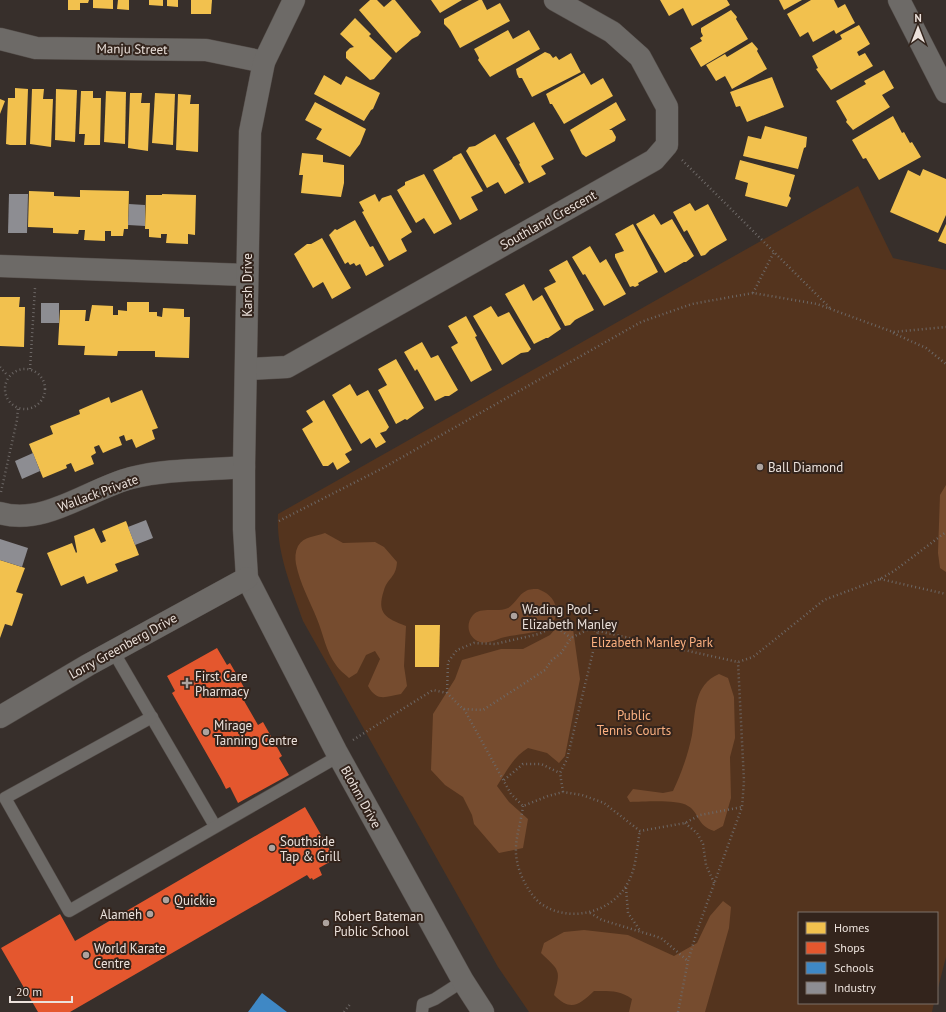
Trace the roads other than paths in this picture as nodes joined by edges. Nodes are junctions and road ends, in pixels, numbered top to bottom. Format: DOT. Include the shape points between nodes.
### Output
graph roads {
  1 [pos="294,0"];
  2 [pos="555,0"];
  3 [pos="899,0"];
  4 [pos="0,39"];
  5 [pos="264,62"];
  6 [pos="946,92"];
  7 [pos="0,266"];
  8 [pos="246,275"];
  9 [pos="247,369"];
  10 [pos="244,467"];
  11 [pos="0,513"];
  12 [pos="247,578"];
  13 [pos="113,651"];
  14 [pos="0,717"];
  15 [pos="152,718"];
  16 [pos="337,754"];
  17 [pos="215,826"];
  18 [pos="463,981"];
  19 [pos="422,1012"];
  20 [pos="483,1012"];
  1 -- 5 [label="street, Karsh Drive"];
  2 -- 9 [label="street, Southland Crescent" via="612,32 640,57 667,107 667,145 654,160 287,367"];
  3 -- 6 [label="street"];
  4 -- 5 [label="street, Manju Street" via="36,48 206,50"];
  5 -- 8 [label="street, Karsh Drive" via="250,132"];
  7 -- 8 [label="street"];
  8 -- 9 [label="street, Karsh Drive"];
  9 -- 10 [label="street, Karsh Drive"];
  10 -- 11 [label="street, Wallack Private" via="165,472 131,478 46,512 26,515"];
  10 -- 12 [label="street, Karsh Drive"];
  12 -- 13 [label="street, Lorry Greenberg Drive"];
  12 -- 16 [label="street, Blohm Drive"];
  13 -- 14 [label="street, Lorry Greenberg Drive"];
  13 -- 15 [label="lane"];
  15 -- 17 [label="lane"];
  15 -- 17 [label="lane" via="4,798 69,911"];
  16 -- 17 [label="lane"];
  16 -- 18 [label="street, Blohm Drive"];
  18 -- 19 [label="lane" via="423,1004"];
  18 -- 20 [label="street, Blohm Drive"];
}
